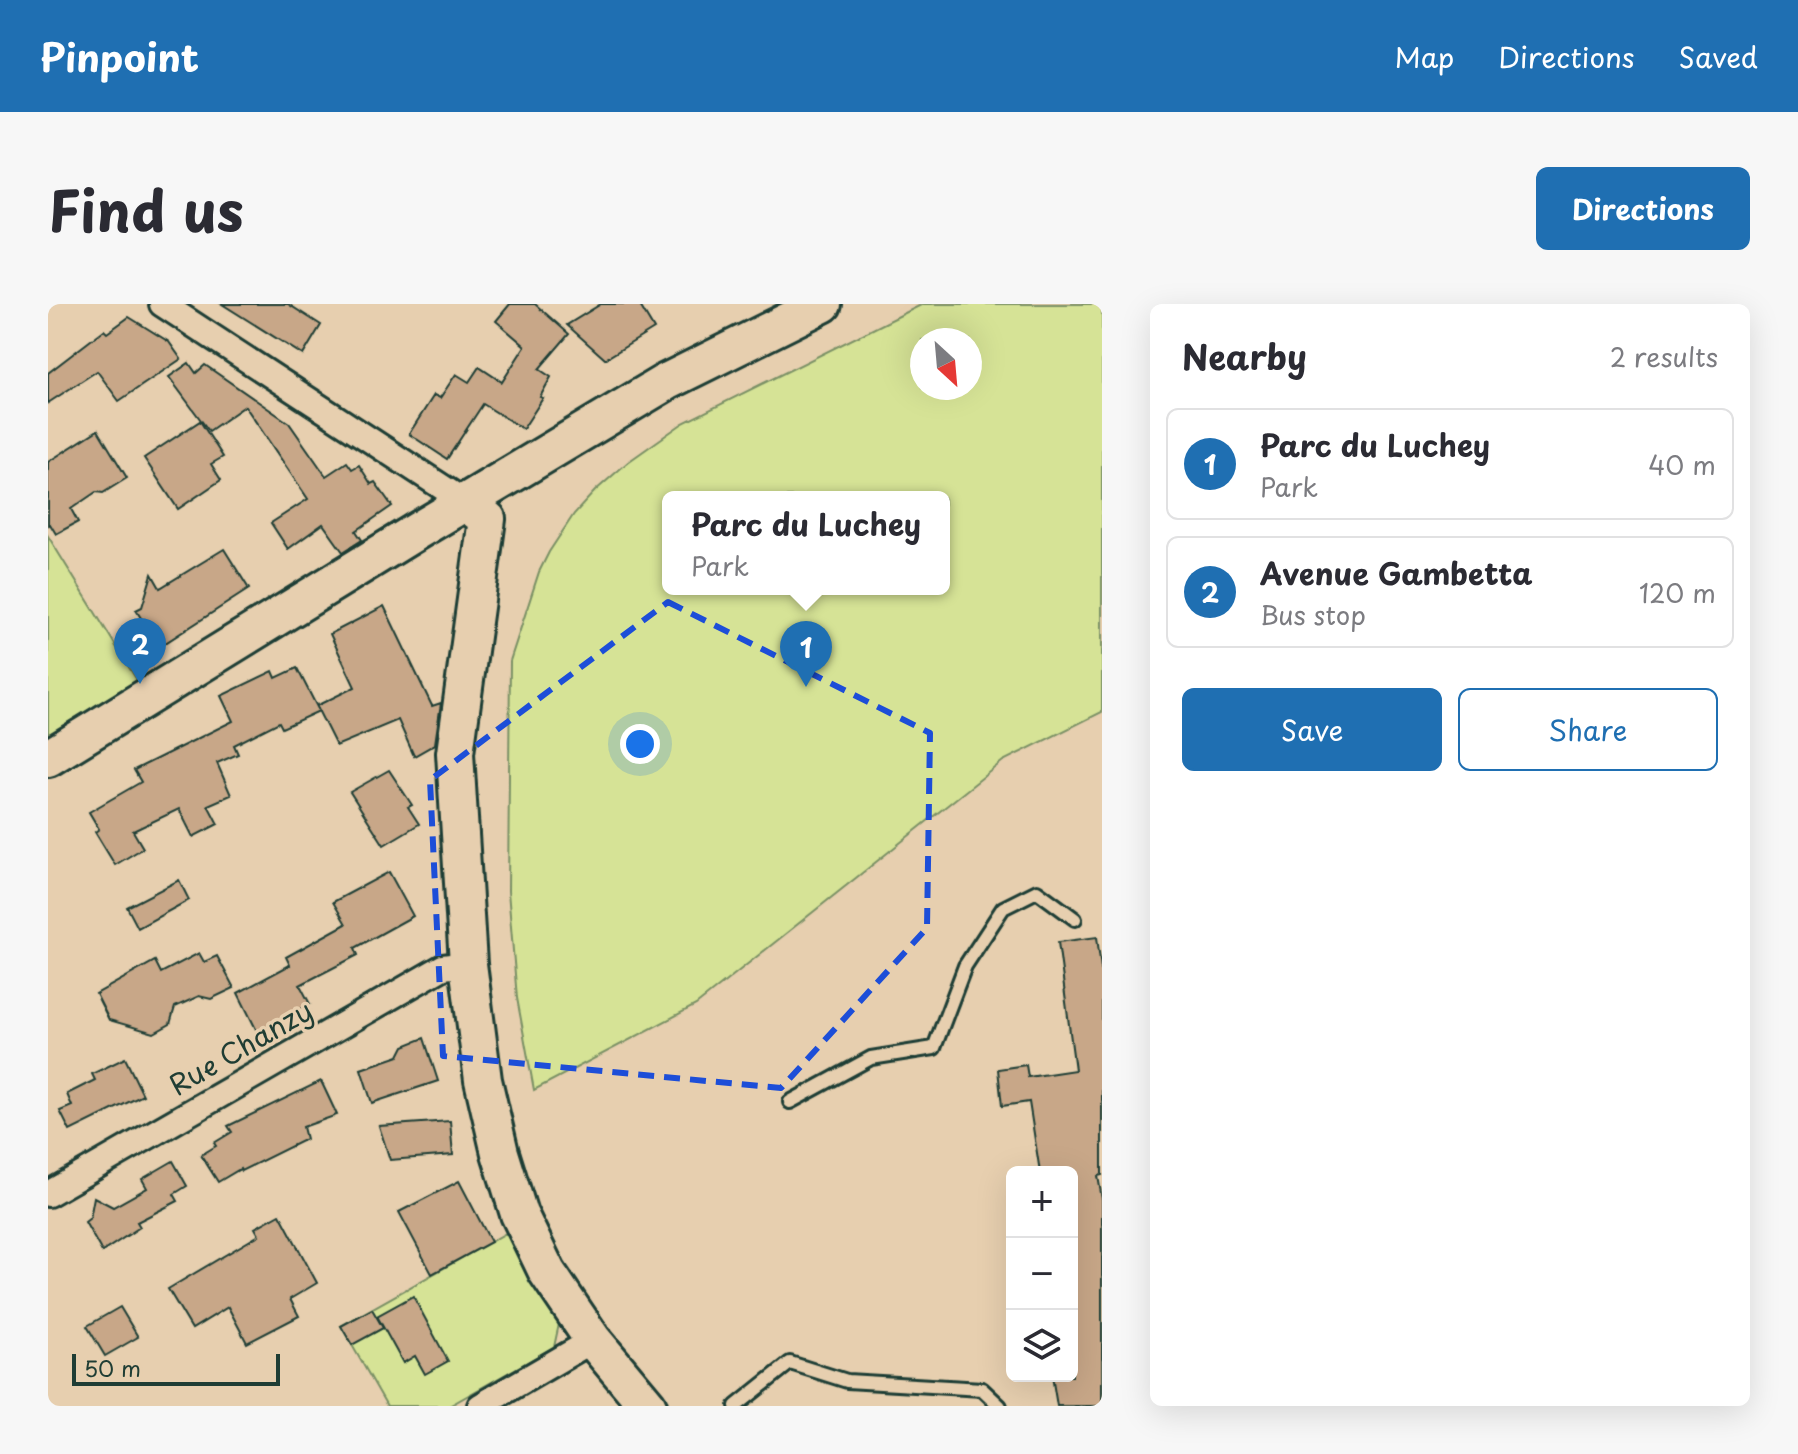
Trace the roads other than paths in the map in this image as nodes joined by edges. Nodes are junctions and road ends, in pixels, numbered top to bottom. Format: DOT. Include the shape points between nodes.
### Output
graph roads {
  1 [pos="162,304"];
  2 [pos="823,304"];
  3 [pos="465,502"];
  4 [pos="48,758"];
  5 [pos="1075,919"];
  6 [pos="468,964"];
  7 [pos="790,1102"];
  8 [pos="48,1194"];
  9 [pos="593,1340"];
  10 [pos="480,1406"];
  11 [pos="648,1406"];
  12 [pos="736,1406"];
  13 [pos="1000,1406"];
  1 -- 3 [label="street"];
  2 -- 3 [label="street" via="666,382"];
  3 -- 4 [label="street"];
  3 -- 6 [label="street" via="487,519 455,753"];
  5 -- 7 [label="lane" via="1037,891 1003,908 965,966 934,1048 871,1058"];
  6 -- 8 [label="street, Rue Chanzy" via="443,967"];
  6 -- 9 [label="street" via="483,1080 519,1214 547,1272"];
  9 -- 10 [label="street"];
  9 -- 11 [label="street"];
  12 -- 13 [label="lane" via="790,1363 847,1381 982,1389"];
}
